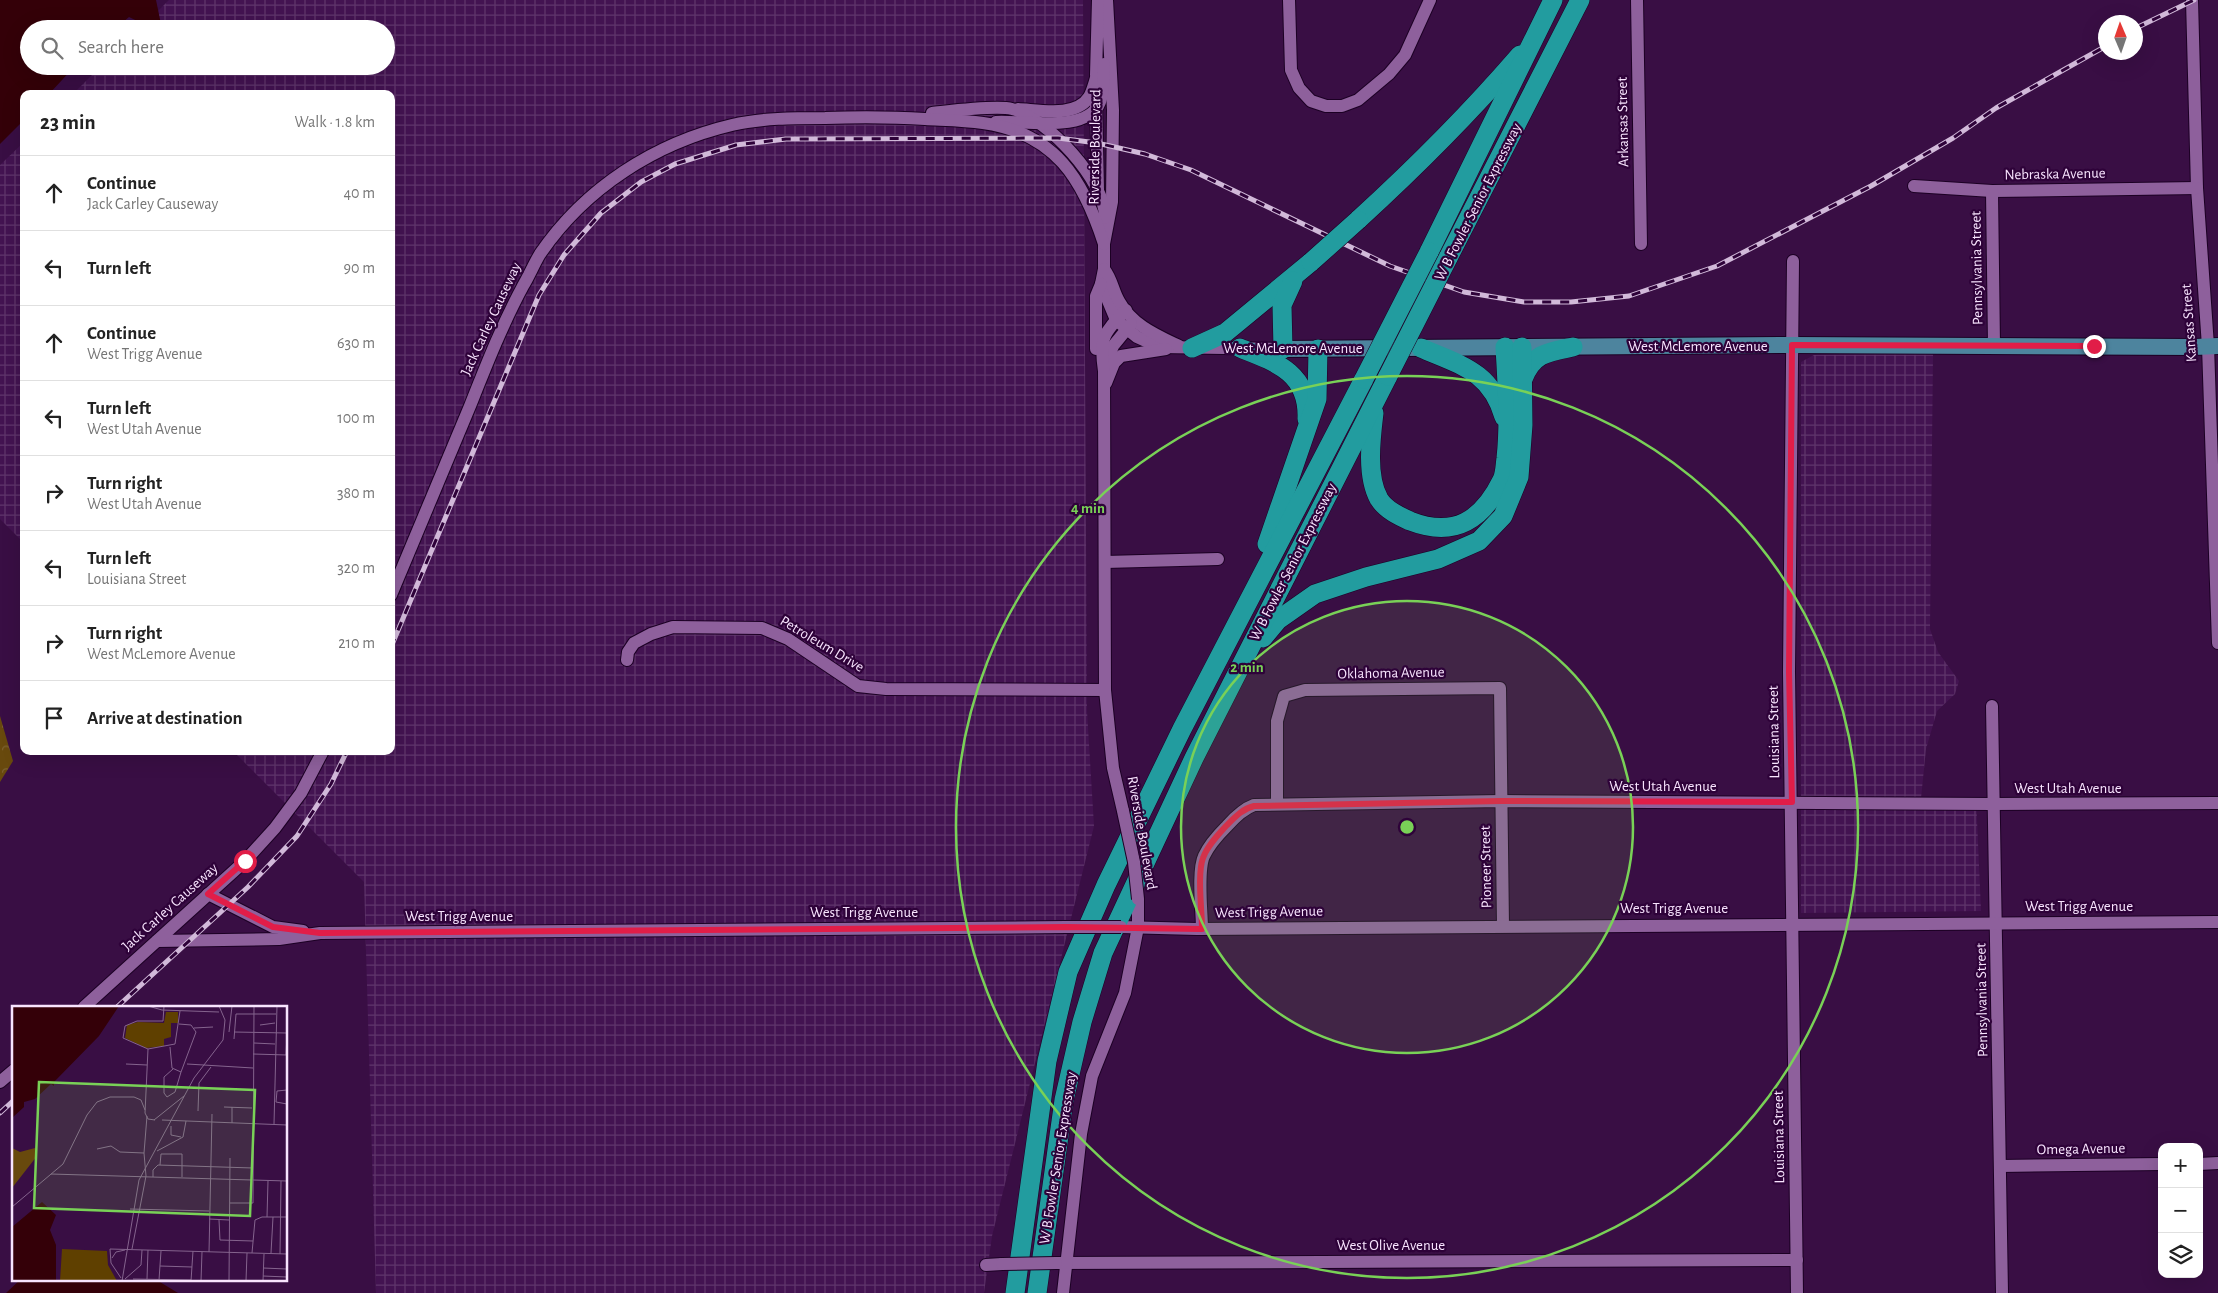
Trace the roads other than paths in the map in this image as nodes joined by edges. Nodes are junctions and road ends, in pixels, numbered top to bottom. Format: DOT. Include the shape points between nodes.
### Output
graph roads {
  1 [pos="1289,0"];
  2 [pos="1430,0"];
  3 [pos="1553,0"];
  4 [pos="1580,0"];
  5 [pos="1637,0"];
  6 [pos="2192,0"];
  7 [pos="1104,1"];
  8 [pos="1538,33"];
  9 [pos="1096,78"];
  10 [pos="1096,108"];
  11 [pos="1011,109"];
  12 [pos="887,117"];
  13 [pos="981,122"];
  14 [pos="1037,122"];
  15 [pos="1914,186"];
  16 [pos="2197,188"];
  17 [pos="1992,190"];
  18 [pos="1098,191"];
  19 [pos="1097,223"];
  20 [pos="1104,244"];
  21 [pos="1641,244"];
  22 [pos="1793,261"];
  23 [pos="1104,269"];
  24 [pos="1296,276"];
  25 [pos="1101,284"];
  26 [pos="1116,320"];
  27 [pos="1129,320"];
  28 [pos="1792,345"];
  29 [pos="1994,345"];
  30 [pos="2213,346"];
  31 [pos="1514,347"];
  32 [pos="1573,347"];
  33 [pos="1180,348"];
  34 [pos="1240,348"];
  35 [pos="1421,348"];
  36 [pos="1283,349"];
  37 [pos="1318,349"];
  38 [pos="1104,371"];
  39 [pos="1522,380"];
  40 [pos="1104,388"];
  41 [pos="1376,398"];
  42 [pos="1306,433"];
  43 [pos="1508,433"];
  44 [pos="1218,560"];
  45 [pos="1105,562"];
  46 [pos="395,585"];
  47 [pos="1246,606"];
  48 [pos="2218,644"];
  49 [pos="627,660"];
  50 [pos="1241,664"];
  51 [pos="1500,688"];
  52 [pos="1106,690"];
  53 [pos="1992,706"];
  54 [pos="321,755"];
  55 [pos="1501,801"];
  56 [pos="1792,802"];
  57 [pos="2218,803"];
  58 [pos="1277,804"];
  59 [pos="1992,804"];
  60 [pos="208,894"];
  61 [pos="1997,922"];
  62 [pos="2218,922"];
  63 [pos="1791,924"];
  64 [pos="1503,926"];
  65 [pos="1138,927"];
  66 [pos="1202,929"];
  67 [pos="320,933"];
  68 [pos="156,941"];
  69 [pos="85,1006"];
  70 [pos="12,1072"];
  71 [pos="0,1082"];
  72 [pos="2218,1163"];
  73 [pos="2158,1164"];
  74 [pos="2203,1164"];
  75 [pos="2000,1166"];
  76 [pos="1797,1260"];
  77 [pos="1061,1263"];
  78 [pos="986,1265"];
  79 [pos="1015,1293"];
  80 [pos="1037,1293"];
  81 [pos="1063,1293"];
  82 [pos="1797,1293"];
  83 [pos="2002,1293"];
  1 -- 2 [label="street" via="1290,70 1299,88 1311,100 1326,106 1342,106 1358,100 1389,74 1406,55"];
  3 -- 8 [label="highway, W B Fowler Senior Expressway"];
  4 -- 41 [label="highway, W B Fowler Senior Expressway, bridge"];
  5 -- 21 [label="street, Arkansas Street"];
  6 -- 16 [label="street, Kansas Street"];
  7 -- 9 [label="street, Riverside Boulevard"];
  7 -- 10 [label="street" via="1104,74 1100,102"];
  7 -- 20 [label="street, Riverside Boulevard" via="1113,110 1112,202"];
  8 -- 24 [label="highway, bridge" via="1439,143"];
  8 -- 47 [label="highway, W B Fowler Senior Expressway, bridge"];
  9 -- 10 [label="street, Riverside Boulevard"];
  9 -- 11 [label="street" via="1089,97 1071,110"];
  10 -- 14 [label="street" via="1088,116 1066,123"];
  10 -- 18 [label="street, Riverside Boulevard"];
  11 -- 12 [label="street, Jack Carley Causeway"];
  11 -- 14 [label="street, Jack Carley Causeway" via="1027,114"];
  12 -- 13 [label="street, Jack Carley Causeway"];
  12 -- 46 [label="street, Jack Carley Causeway" via="776,118 690,137 648,156 610,181 574,213 540,254 507,317"];
  13 -- 14 [label="street"];
  13 -- 19 [label="street, Jack Carley Causeway" via="1030,138 1053,151 1073,173"];
  14 -- 18 [label="street, Jack Carley Causeway" via="1069,150"];
  15 -- 17 [label="street, Nebraska Avenue"];
  16 -- 17 [label="street, Nebraska Avenue"];
  16 -- 30 [label="street, Kansas Street"];
  17 -- 29 [label="street, Pennsylvania Street"];
  18 -- 19 [label="street, Riverside Boulevard"];
  18 -- 20 [label="street, Jack Carley Causeway" via="1105,208"];
  19 -- 20 [label="street, Jack Carley Causeway"];
  20 -- 23 [label="street, Riverside Boulevard"];
  22 -- 28 [label="street, Louisiana Street"];
  23 -- 25 [label="street, Riverside Boulevard"];
  23 -- 27 [label="street"];
  24 -- 33 [label="highway" via="1225,333"];
  24 -- 36 [label="highway" via="1282,305"];
  25 -- 26 [label="street"];
  25 -- 40 [label="street, Riverside Boulevard" via="1096,296 1096,346"];
  26 -- 27 [label="street, West McLemore Avenue"];
  26 -- 38 [label="street, Riverside Boulevard" via="1100,348"];
  27 -- 33 [label="street, West McLemore Avenue" via="1154,345"];
  27 -- 38 [label="street, Riverside Boulevard" via="1113,346"];
  28 -- 29 [label="main road, West McLemore Avenue"];
  28 -- 32 [label="main road, West McLemore Avenue"];
  28 -- 56 [label="street, Louisiana Street" via="1789,663"];
  29 -- 30 [label="main road, West McLemore Avenue"];
  30 -- 48 [label="street, Kansas Street"];
  31 -- 32 [label="main road, West McLemore Avenue"];
  31 -- 35 [label="main road, West McLemore Avenue"];
  31 -- 39 [label="highway"];
  31 -- 43 [label="highway"];
  32 -- 39 [label="highway" via="1546,353 1533,360"];
  33 -- 34 [label="street, West McLemore Avenue"];
  33 -- 40 [label="street" via="1121,356 1114,363"];
  34 -- 36 [label="street, West McLemore Avenue"];
  34 -- 42 [label="highway" via="1279,364 1301,386 1307,407"];
  35 -- 37 [label="main road, West McLemore Avenue"];
  35 -- 43 [label="highway" via="1472,370 1489,386 1502,409"];
  36 -- 37 [label="main road, West McLemore Avenue"];
  37 -- 42 [label="highway" via="1317,399"];
  38 -- 40 [label="street, Riverside Boulevard"];
  39 -- 50 [label="highway" via="1520,477 1503,516 1479,541 1438,559 1315,594 1278,620"];
  40 -- 45 [label="street, Riverside Boulevard"];
  41 -- 43 [label="highway" via="1371,457 1372,474 1380,500 1397,516 1426,527 1455,527 1481,512 1503,479"];
  41 -- 50 [label="highway, W B Fowler Senior Expressway"];
  42 -- 47 [label="highway"];
  44 -- 45 [label="street"];
  45 -- 52 [label="street, Riverside Boulevard"];
  47 -- 79 [label="highway, W B Fowler Senior Expressway" via="1182,729 1068,972 1047,1061"];
  49 -- 52 [label="street, Petroleum Drive" via="634,643 673,627 762,628 788,639 858,686 886,689"];
  50 -- 80 [label="highway, W B Fowler Senior Expressway" via="1103,953 1082,1022 1064,1100"];
  51 -- 55 [label="street, Pioneer Street"];
  51 -- 58 [label="street, Oklahoma Avenue" via="1306,690 1284,696 1278,721"];
  52 -- 65 [label="street, Riverside Boulevard, bridge" via="1113,768 1134,862"];
  53 -- 59 [label="street, Pennsylvania Street"];
  54 -- 60 [label="street, Jack Carley Causeway" via="301,793 275,828"];
  55 -- 56 [label="street, West Utah Avenue"];
  55 -- 58 [label="street, West Utah Avenue"];
  55 -- 64 [label="street, Pioneer Street"];
  56 -- 59 [label="street, West Utah Avenue"];
  56 -- 63 [label="street, Louisiana Street"];
  57 -- 59 [label="street, West Utah Avenue"];
  58 -- 66 [label="street, West Utah Avenue" via="1247,808 1209,846 1201,870"];
  59 -- 61 [label="street, Pennsylvania Street"];
  60 -- 67 [label="street" via="273,927"];
  60 -- 68 [label="street, Jack Carley Causeway"];
  61 -- 62 [label="street, West Trigg Avenue"];
  61 -- 63 [label="street, West Trigg Avenue"];
  61 -- 75 [label="street, Pennsylvania Street"];
  63 -- 64 [label="street, West Trigg Avenue"];
  63 -- 76 [label="street, Louisiana Street"];
  64 -- 66 [label="street, West Trigg Avenue"];
  65 -- 66 [label="street, West Trigg Avenue"];
  65 -- 67 [label="street, West Trigg Avenue, bridge"];
  65 -- 77 [label="street, Riverside Boulevard" via="1124,992 1092,1076"];
  67 -- 68 [label="street" via="278,939"];
  68 -- 69 [label="street, Jack Carley Causeway"];
  70 -- 71 [label="street"];
  72 -- 74 [label="street"];
  73 -- 75 [label="street, Omega Avenue"];
  75 -- 83 [label="street, Pennsylvania Street"];
  76 -- 77 [label="street, West Olive Avenue"];
  76 -- 82 [label="street, Louisiana Street"];
  77 -- 78 [label="street, West Olive Avenue, bridge"];
  77 -- 81 [label="street, Riverside Boulevard"];
}
